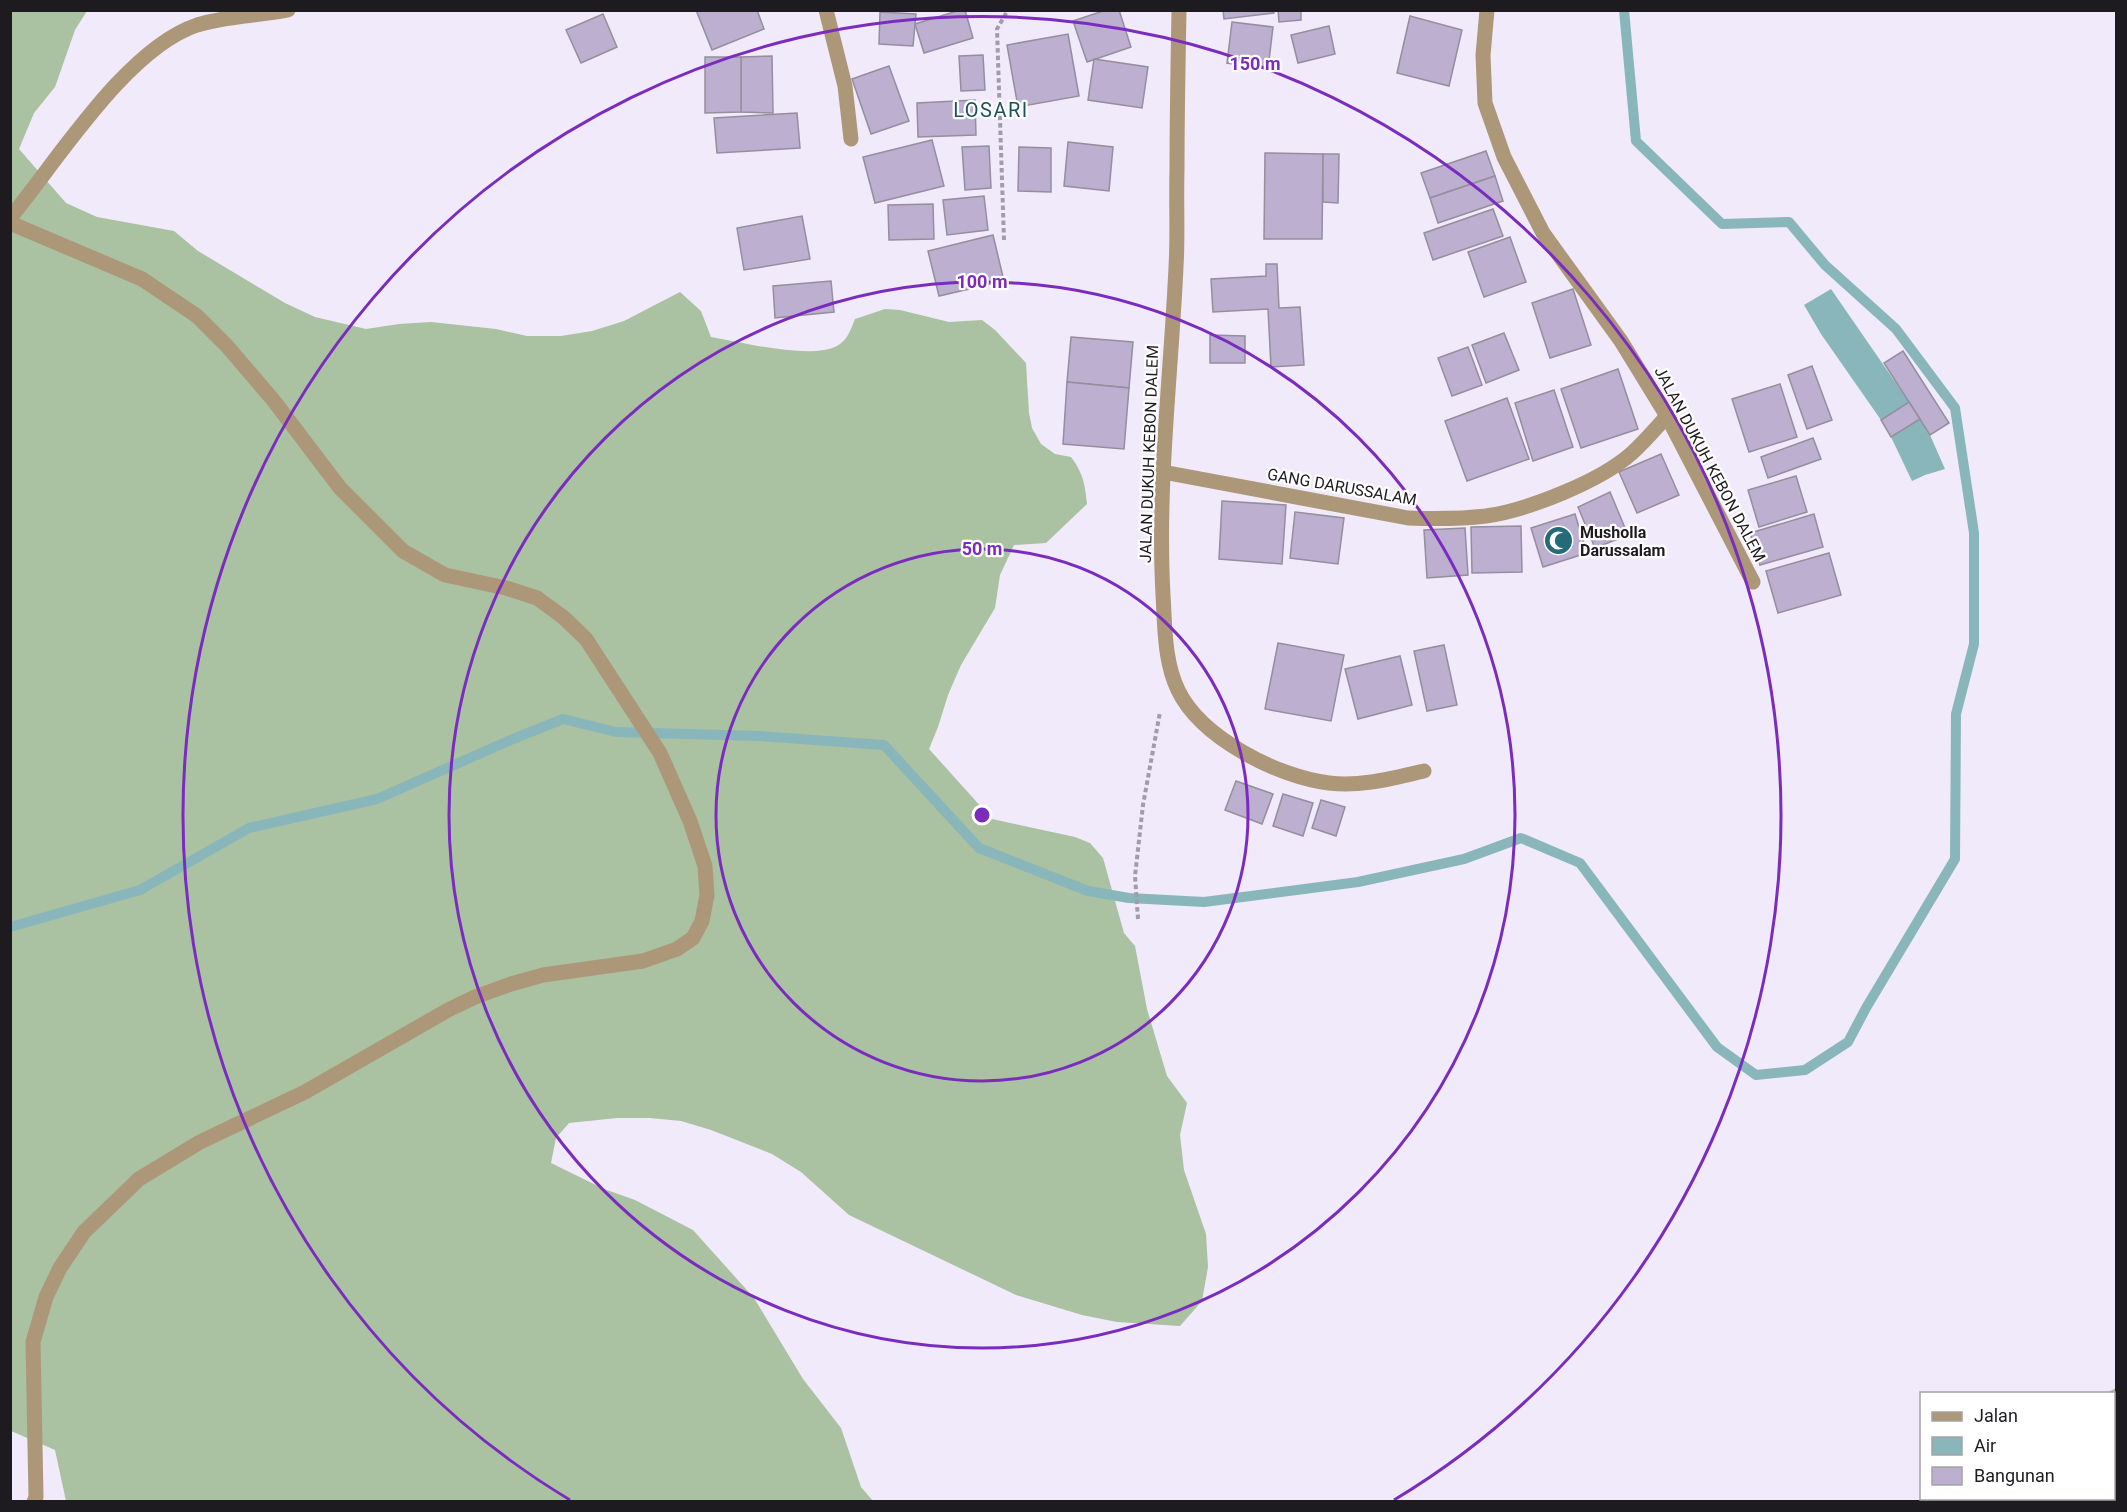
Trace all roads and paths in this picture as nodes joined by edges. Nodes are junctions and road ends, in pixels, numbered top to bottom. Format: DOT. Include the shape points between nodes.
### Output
graph roads {
  1 [pos="288,10"];
  2 [pos="826,10"];
  3 [pos="1008,10"];
  4 [pos="1179,10"];
  5 [pos="1487,10"];
  6 [pos="851,138"];
  7 [pos="10,218"];
  8 [pos="10,223"];
  9 [pos="1004,240"];
  10 [pos="1668,416"];
  11 [pos="1163,472"];
  12 [pos="1753,582"];
  13 [pos="1170,671"];
  14 [pos="1424,771"];
  15 [pos="1138,919"];
  16 [pos="34,1502"];
  1 -- 7 [label="street" via="197,25 157,46 114,89"];
  2 -- 6 [label="street" via="845,86"];
  3 -- 9 [label="path" via="997,28"];
  4 -- 11 [label="street, JALAN DUKUH KEBON DALEM" via="1176,265"];
  5 -- 10 [label="street, JALAN DUKUH KEBON DALEM" via="1483,55 1485,103 1504,158 1543,234 1621,341"];
  8 -- 16 [label="street" via="142,279 197,316 274,401 340,488 403,552 445,575 537,598 586,639 660,753 705,866 707,895 702,921 693,938 677,949 643,961 543,975 475,997 305,1092 200,1142 139,1179 84,1232 46,1297 33,1342"];
  10 -- 11 [label="street, GANG DARUSSALAM" via="1632,454 1611,469 1555,495 1486,516 1408,518"];
  10 -- 12 [label="street, JALAN DUKUH KEBON DALEM"];
  11 -- 13 [label="street, JALAN DUKUH KEBON DALEM" via="1162,572"];
  13 -- 14 [label="street, JALAN DUKUH KEBON DALEM" via="1188,708 1217,735 1282,772 1329,783 1372,783"];
  13 -- 15 [label="path" via="1143,805 1135,876"];
}
